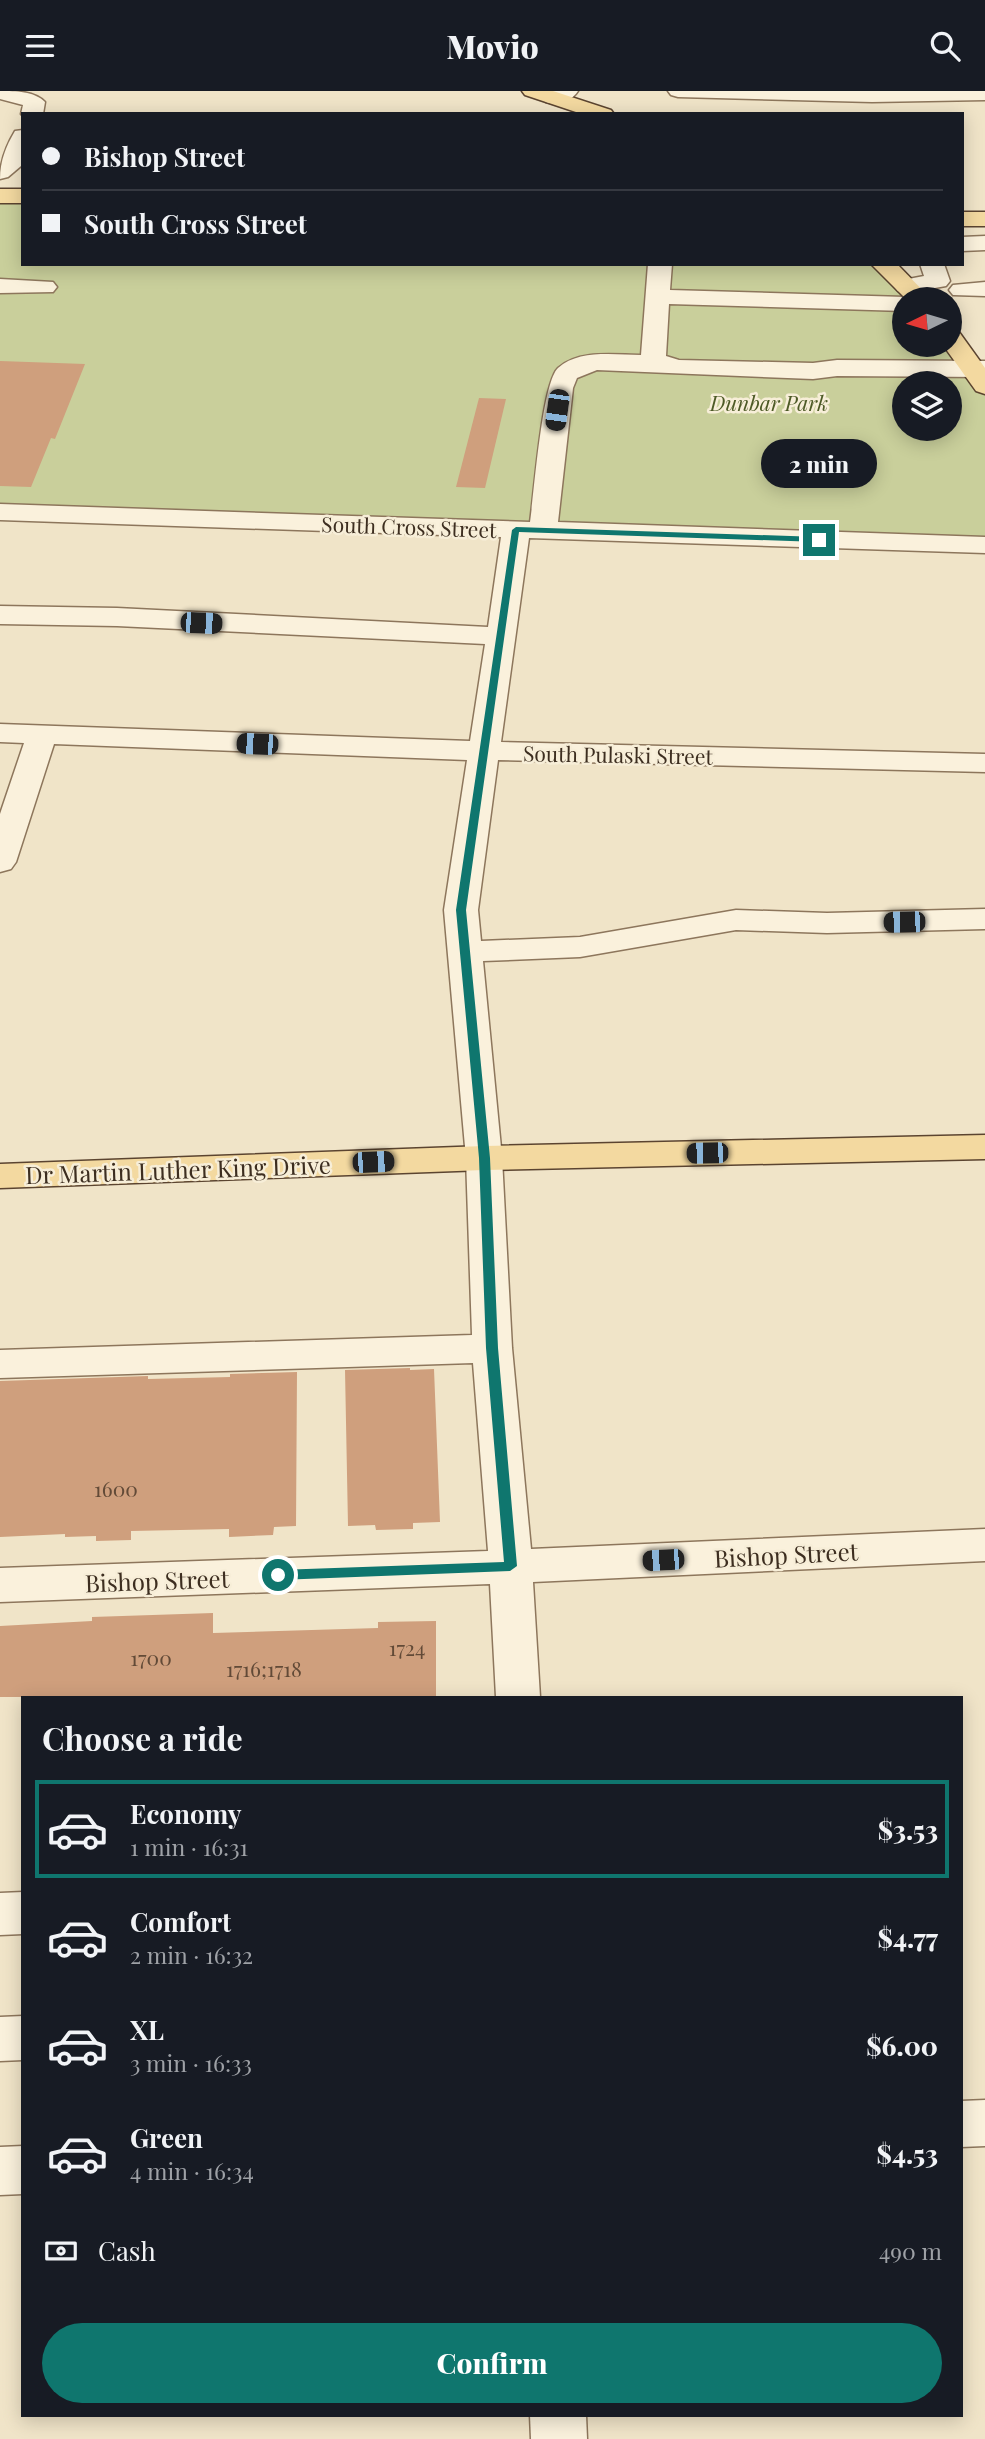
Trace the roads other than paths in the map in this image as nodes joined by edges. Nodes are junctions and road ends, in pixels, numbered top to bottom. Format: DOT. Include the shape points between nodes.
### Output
graph roads {
  1 [pos="532,91"];
  2 [pos="678,91"];
  3 [pos="0,93"];
  4 [pos="560,94"];
  5 [pos="985,94"];
  6 [pos="873,100"];
  7 [pos="32,112"];
  8 [pos="592,112"];
  9 [pos="21,141"];
  10 [pos="0,171"];
  11 [pos="0,195"];
  12 [pos="21,196"];
  13 [pos="964,219"];
  14 [pos="985,219"];
  15 [pos="985,243"];
  16 [pos="964,244"];
  17 [pos="660,266"];
  18 [pos="885,266"];
  19 [pos="933,266"];
  20 [pos="0,286"];
  21 [pos="45,287"];
  22 [pos="903,287"];
  23 [pos="926,287"];
  24 [pos="985,289"];
  25 [pos="962,290"];
  26 [pos="892,295"];
  27 [pos="659,297"];
  28 [pos="962,352"];
  29 [pos="659,363"];
  30 [pos="981,375"];
  31 [pos="178,504"];
  32 [pos="0,506"];
  33 [pos="0,512"];
  34 [pos="529,530"];
  35 [pos="985,545"];
  36 [pos="0,615"];
  37 [pos="500,636"];
  38 [pos="0,733"];
  39 [pos="43,735"];
  40 [pos="484,751"];
  41 [pos="985,763"];
  42 [pos="0,862"];
  43 [pos="985,919"];
  44 [pos="466,952"];
  45 [pos="985,1147"];
  46 [pos="484,1158"];
  47 [pos="0,1176"];
  48 [pos="492,1348"];
  49 [pos="0,1364"];
  50 [pos="985,1545"];
  51 [pos="510,1566"];
  52 [pos="0,1585"];
  53 [pos="519,1696"];
  54 [pos="21,1913"];
  55 [pos="0,1914"];
  56 [pos="21,2038"];
  57 [pos="0,2039"];
  58 [pos="985,2123"];
  59 [pos="963,2124"];
  60 [pos="21,2170"];
  61 [pos="0,2171"];
  62 [pos="558,2417"];
  63 [pos="559,2439"];
  1 -- 4 [label="main road"];
  2 -- 6 [label="street"];
  3 -- 7 [label="street" via="34,102"];
  4 -- 8 [label="main road"];
  5 -- 6 [label="street"];
  9 -- 10 [label="street" via="10,166"];
  11 -- 12 [label="main road"];
  13 -- 14 [label="main road"];
  15 -- 16 [label="street"];
  17 -- 27 [label="street"];
  18 -- 22 [label="main road"];
  19 -- 23 [label="street" via="938,281"];
  20 -- 21 [label="street"];
  24 -- 25 [label="street"];
  26 -- 27 [label="street"];
  27 -- 29 [label="street"];
  28 -- 30 [label="main road"];
  29 -- 30 [label="street"];
  29 -- 34 [label="street" via="593,362 567,373"];
  31 -- 32 [label="street" via="36,497"];
  31 -- 33 [label="street, South Cross Street"];
  31 -- 34 [label="street, South Cross Street"];
  34 -- 35 [label="street, South Cross Street"];
  34 -- 37 [label="street"];
  36 -- 37 [label="street"];
  37 -- 40 [label="street"];
  38 -- 39 [label="street, South Pulaski Street"];
  39 -- 40 [label="street, South Pulaski Street"];
  39 -- 42 [label="street"];
  40 -- 41 [label="street, South Pulaski Street"];
  40 -- 44 [label="street" via="461,910"];
  43 -- 44 [label="street" via="736,920 580,947"];
  44 -- 46 [label="street"];
  45 -- 46 [label="main road, Dr Martin Luther King Drive"];
  46 -- 47 [label="main road, Dr Martin Luther King Drive"];
  46 -- 48 [label="street"];
  48 -- 49 [label="street"];
  48 -- 51 [label="street"];
  50 -- 51 [label="street, Bishop Street"];
  51 -- 52 [label="street, Bishop Street"];
  51 -- 53 [label="street"];
  54 -- 55 [label="street"];
  56 -- 57 [label="street"];
  58 -- 59 [label="street"];
  60 -- 61 [label="street"];
  62 -- 63 [label="street"];
}
